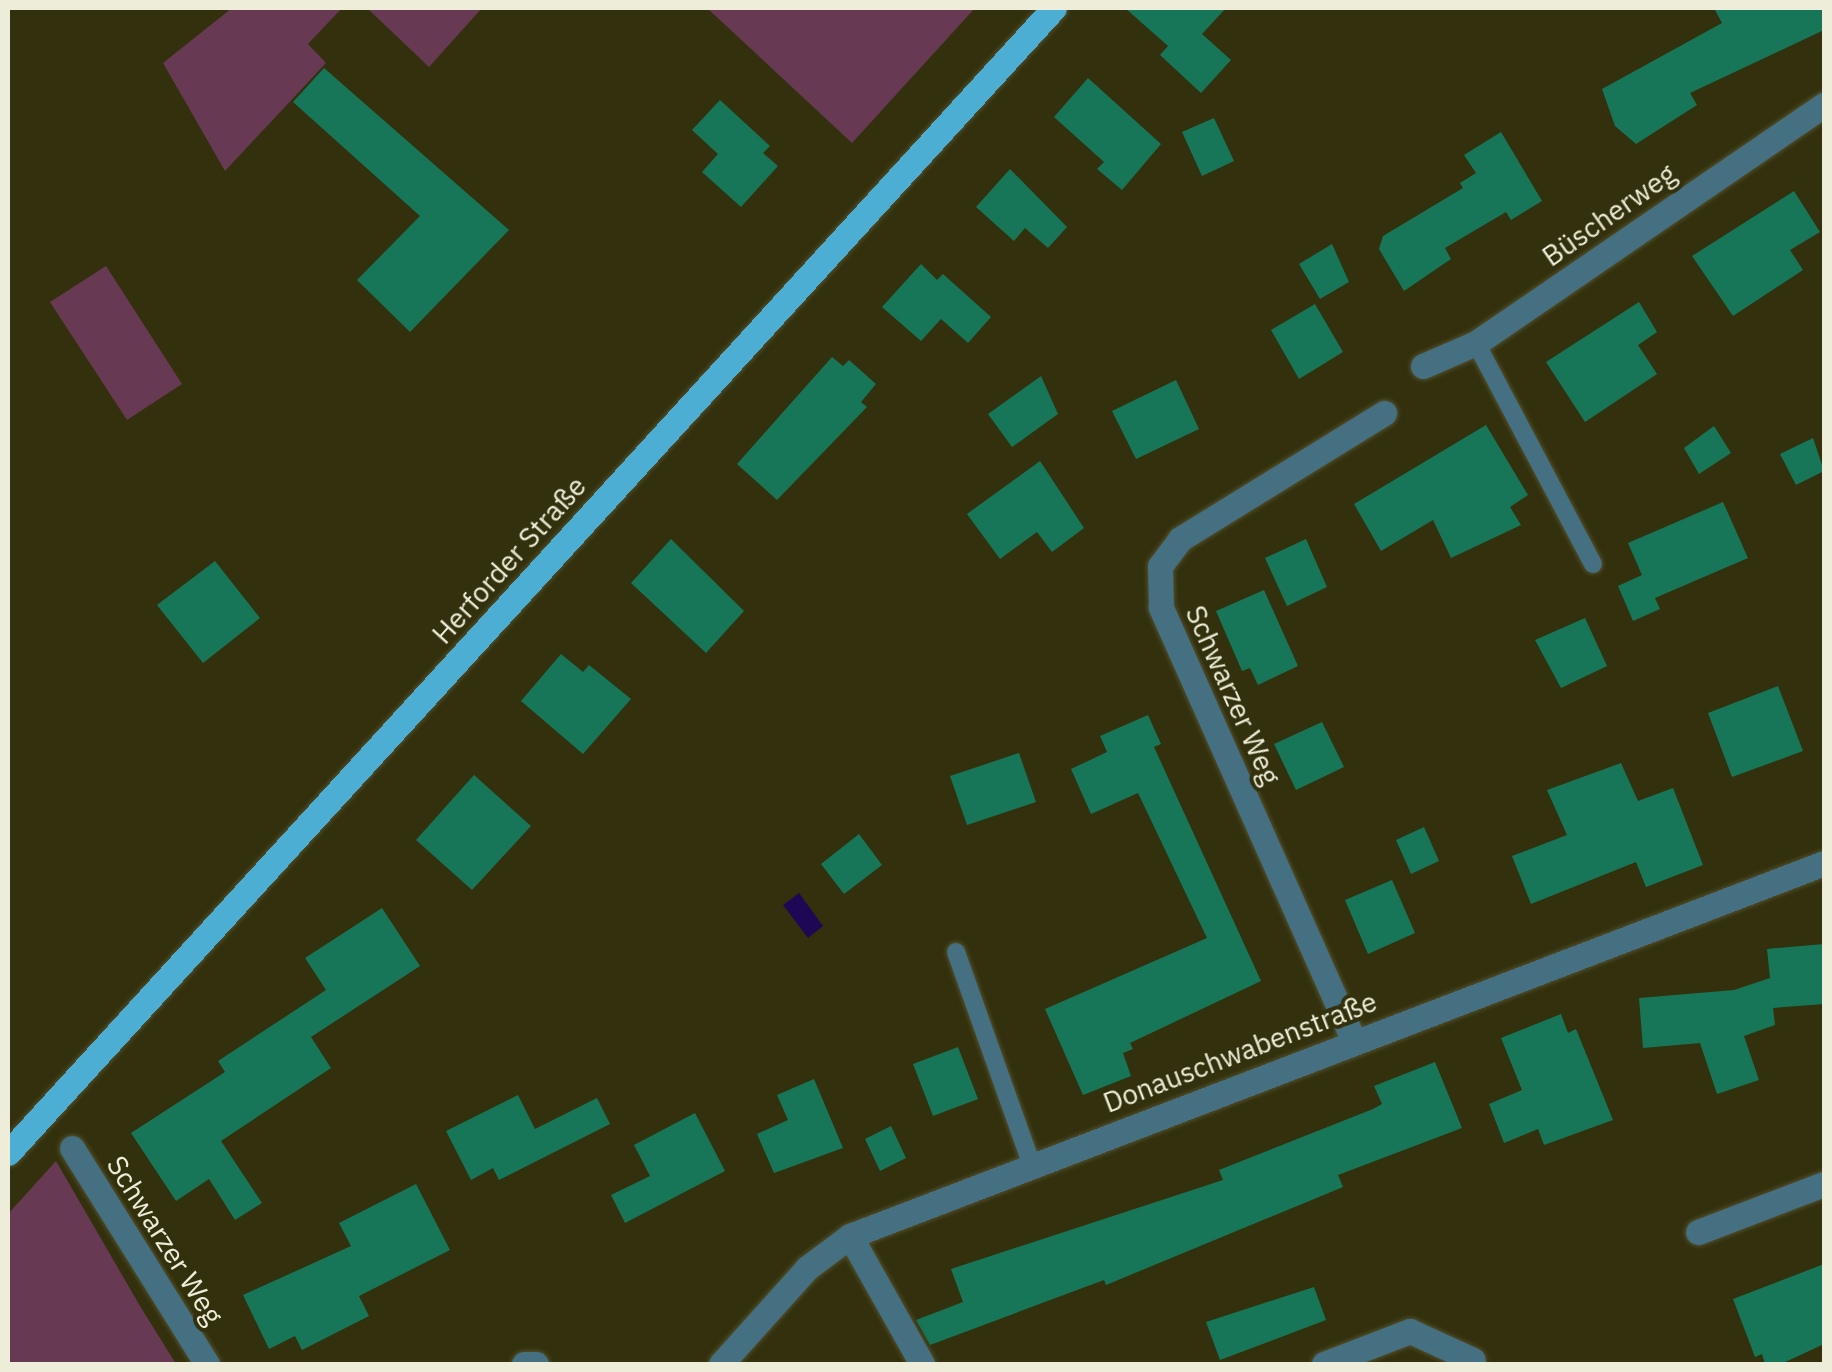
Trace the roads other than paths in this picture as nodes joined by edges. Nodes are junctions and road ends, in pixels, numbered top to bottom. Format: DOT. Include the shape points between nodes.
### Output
graph roads {
  1 [pos="1054,8"];
  2 [pos="1824,105"];
  3 [pos="1476,343"];
  4 [pos="1423,366"];
  5 [pos="1384,413"];
  6 [pos="1593,564"];
  7 [pos="1824,863"];
  8 [pos="956,952"];
  9 [pos="1353,1039"];
  10 [pos="72,1148"];
  11 [pos="8,1152"];
  12 [pos="1032,1165"];
  13 [pos="1824,1184"];
  14 [pos="1698,1232"];
  15 [pos="850,1236"];
  16 [pos="1473,1360"];
  17 [pos="206,1364"];
  18 [pos="524,1364"];
  19 [pos="536,1364"];
  20 [pos="722,1364"];
  21 [pos="922,1364"];
  22 [pos="1324,1364"];
  1 -- 11 [label="main road, Herforder Straße"];
  2 -- 3 [label="street, Büscherweg"];
  3 -- 4 [label="street, Büscherweg"];
  3 -- 6 [label="lane"];
  5 -- 9 [label="street, Schwarzer Weg" via="1180,539 1160,566 1161,607"];
  7 -- 9 [label="street, Donauschwabenstraße"];
  8 -- 12 [label="lane"];
  9 -- 12 [label="street, Donauschwabenstraße"];
  10 -- 17 [label="street, Schwarzer Weg"];
  12 -- 15 [label="street, Donauschwabenstraße"];
  13 -- 14 [label="street"];
  15 -- 20 [label="street, Donauschwabenstraße" via="807,1268"];
  15 -- 21 [label="street"];
  16 -- 22 [label="street" via="1410,1331"];
  18 -- 19 [label="street"];
}
